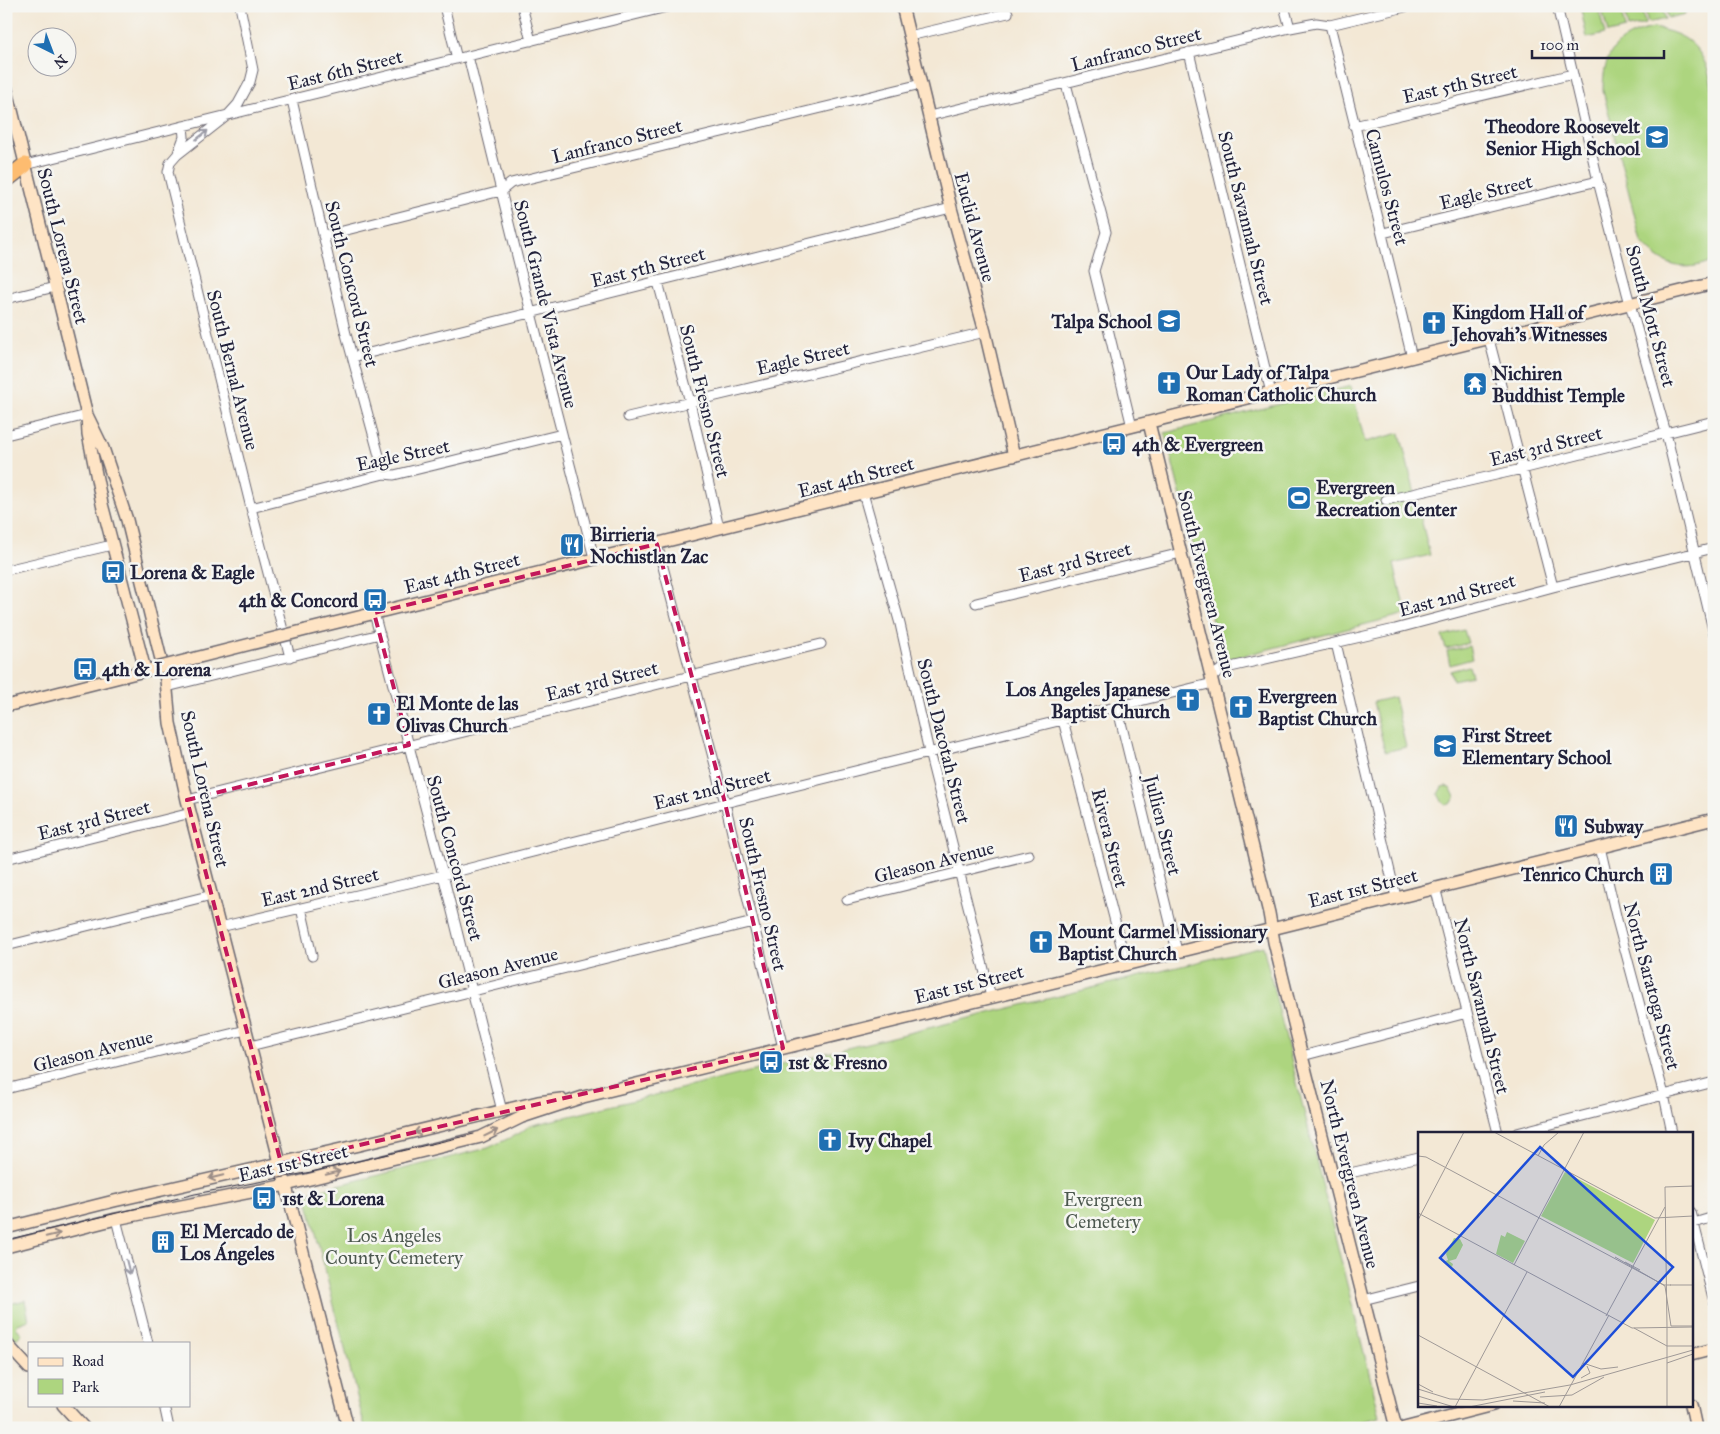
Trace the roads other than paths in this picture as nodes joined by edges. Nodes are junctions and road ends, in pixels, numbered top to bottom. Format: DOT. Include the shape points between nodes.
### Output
graph roads {
  1 [pos="240,6"];
  2 [pos="444,6"];
  3 [pos="522,6"];
  4 [pos="671,6"];
  5 [pos="902,6"];
  6 [pos="1284,6"];
  7 [pos="1409,6"];
  8 [pos="1557,6"];
  9 [pos="1008,13"];
  10 [pos="1330,25"];
  11 [pos="1290,28"];
  12 [pos="909,36"];
  13 [pos="531,41"];
  14 [pos="1189,52"];
  15 [pos="468,56"];
  16 [pos="457,59"];
  17 [pos="1573,74"];
  18 [pos="921,84"];
  19 [pos="1066,84"];
  20 [pos="6,86"];
  21 [pos="292,100"];
  22 [pos="228,115"];
  23 [pos="929,116"];
  24 [pos="183,126"];
  25 [pos="1354,126"];
  26 [pos="177,155"];
  27 [pos="25,165"];
  28 [pos="6,167"];
  29 [pos="6,180"];
  30 [pos="1598,181"];
  31 [pos="501,191"];
  32 [pos="951,208"];
  33 [pos="1383,233"];
  34 [pos="323,236"];
  35 [pos="658,282"];
  36 [pos="1714,283"];
  37 [pos="55,286"];
  38 [pos="6,299"];
  39 [pos="1630,304"];
  40 [pos="531,313"];
  41 [pos="985,332"];
  42 [pos="1489,339"];
  43 [pos="353,357"];
  44 [pos="1412,358"];
  45 [pos="1272,392"];
  46 [pos="690,402"];
  47 [pos="87,415"];
  48 [pos="628,418"];
  49 [pos="1714,421"];
  50 [pos="1150,422"];
  51 [pos="1132,427"];
  52 [pos="1666,433"];
  53 [pos="562,434"];
  54 [pos="6,435"];
  55 [pos="1014,456"];
  56 [pos="1522,469"];
  57 [pos="384,474"];
  58 [pos="863,493"];
  59 [pos="1386,500"];
  60 [pos="251,508"];
  61 [pos="719,528"];
  62 [pos="657,544"];
  63 [pos="112,545"];
  64 [pos="1714,548"];
  65 [pos="1181,553"];
  66 [pos="1694,553"];
  67 [pos="594,558"];
  68 [pos="6,570"];
  69 [pos="1553,587"];
  70 [pos="976,603"];
  71 [pos="374,613"];
  72 [pos="380,634"];
  73 [pos="1714,634"];
  74 [pos="1336,643"];
  75 [pos="821,644"];
  76 [pos="290,657"];
  77 [pos="150,669"];
  78 [pos="690,676"];
  79 [pos="1212,680"];
  80 [pos="167,687"];
  81 [pos="6,706"];
  82 [pos="1117,706"];
  83 [pos="1064,720"];
  84 [pos="409,745"];
  85 [pos="930,752"];
  86 [pos="187,800"];
  87 [pos="725,802"];
  88 [pos="191,813"];
  89 [pos="1714,819"];
  90 [pos="1600,848"];
  91 [pos="1029,856"];
  92 [pos="6,859"];
  93 [pos="960,871"];
  94 [pos="443,875"];
  95 [pos="1435,888"];
  96 [pos="212,894"];
  97 [pos="1396,897"];
  98 [pos="847,900"];
  99 [pos="301,908"];
  100 [pos="753,922"];
  101 [pos="220,927"];
  102 [pos="1273,928"];
  103 [pos="6,946"];
  104 [pos="1177,952"];
  105 [pos="312,956"];
  106 [pos="1126,964"];
  107 [pos="472,991"];
  108 [pos="991,997"];
  109 [pos="1467,1013"];
  110 [pos="246,1030"];
  111 [pos="250,1046"];
  112 [pos="783,1048"];
  113 [pos="1302,1056"];
  114 [pos="1714,1082"];
  115 [pos="6,1089"];
  116 [pos="1664,1094"];
  117 [pos="583,1096"];
  118 [pos="502,1111"];
  119 [pos="1498,1132"];
  120 [pos="1521,1132"];
  121 [pos="1672,1132"];
  122 [pos="1418,1156"];
  123 [pos="282,1168"];
  124 [pos="1334,1177"];
  125 [pos="286,1185"];
  126 [pos="6,1212"];
  127 [pos="1692,1216"];
  128 [pos="1714,1217"];
  129 [pos="116,1219"];
  130 [pos="1694,1223"];
  131 [pos="8,1228"];
  132 [pos="6,1248"];
  133 [pos="1418,1286"];
  134 [pos="1363,1300"];
  135 [pos="1714,1302"];
  136 [pos="148,1342"];
  137 [pos="6,1344"];
  138 [pos="1714,1349"];
  139 [pos="1692,1355"];
  140 [pos="28,1367"];
  141 [pos="64,1406"];
  142 [pos="164,1406"];
  143 [pos="1489,1406"];
  144 [pos="1691,1406"];
  145 [pos="84,1428"];
  146 [pos="169,1428"];
  147 [pos="348,1428"];
  148 [pos="1396,1428"];
  149 [pos="1404,1428"];
  150 [pos="1696,1428"];
  1 -- 22 [label="street" via="253,70 238,104"];
  2 -- 16 [label="street"];
  3 -- 13 [label="street"];
  4 -- 13 [label="street, East 6th Street"];
  5 -- 12 [label="street, Euclid Avenue"];
  6 -- 11 [label="street"];
  7 -- 10 [label="street, Lanfranco Street"];
  8 -- 17 [label="street, South Mott Street"];
  9 -- 12 [label="street"];
  10 -- 11 [label="street, Lanfranco Street" via="1316,23"];
  10 -- 25 [label="street, Camulos Street"];
  11 -- 14 [label="street, Lanfranco Street"];
  12 -- 18 [label="street, Euclid Avenue"];
  13 -- 15 [label="street, East 6th Street"];
  14 -- 19 [label="street, Lanfranco Street"];
  14 -- 45 [label="street, South Savannah Street"];
  15 -- 16 [label="street, East 6th Street"];
  15 -- 31 [label="street, South Grande Vista Avenue"];
  16 -- 21 [label="street, East 6th Street"];
  17 -- 25 [label="street, East 5th Street"];
  17 -- 30 [label="street, South Mott Street"];
  18 -- 23 [label="street, Euclid Avenue"];
  18 -- 31 [label="street, Lanfranco Street" via="511,183"];
  19 -- 23 [label="street, Lanfranco Street"];
  19 -- 51 [label="street" via="1106,232 1094,270"];
  20 -- 27 [label="street, South Lorena Street"];
  21 -- 22 [label="street, East 6th Street"];
  21 -- 34 [label="street, South Concord Street"];
  22 -- 24 [label="street, East 6th Street"];
  26 -- 22 [label="street, one-way"];
  23 -- 32 [label="street, Euclid Avenue"];
  24 -- 26 [label="street, South Bernal Avenue" via="184,137"];
  24 -- 27 [label="street, East 6th Street"];
  25 -- 33 [label="street, Camulos Street"];
  26 -- 60 [label="street, South Bernal Avenue" via="168,172"];
  27 -- 28 [label="highway"];
  27 -- 29 [label="highway"];
  27 -- 37 [label="street, South Lorena Street"];
  30 -- 33 [label="street, Eagle Street"];
  30 -- 39 [label="street, South Mott Street"];
  31 -- 34 [label="street, Lanfranco Street"];
  31 -- 40 [label="street, South Grande Vista Avenue"];
  32 -- 35 [label="street, East 5th Street"];
  32 -- 41 [label="street, Euclid Avenue"];
  33 -- 44 [label="street, Camulos Street"];
  34 -- 43 [label="street, South Concord Street"];
  35 -- 40 [label="street, East 5th Street"];
  35 -- 46 [label="street, South Fresno Street"];
  36 -- 39 [label="street, East 4th Street"];
  37 -- 38 [label="street"];
  37 -- 47 [label="street, South Lorena Street"];
  39 -- 42 [label="street, East 4th Street"];
  39 -- 52 [label="street, South Mott Street"];
  40 -- 43 [label="street, East 5th Street"];
  40 -- 53 [label="street, South Grande Vista Avenue"];
  41 -- 46 [label="street, Eagle Street"];
  41 -- 55 [label="street, Euclid Avenue"];
  42 -- 44 [label="street, East 4th Street"];
  42 -- 56 [label="street"];
  43 -- 57 [label="street, South Concord Street"];
  44 -- 45 [label="street, East 4th Street"];
  45 -- 50 [label="street, East 4th Street"];
  46 -- 48 [label="street, Eagle Street"];
  46 -- 61 [label="street, South Fresno Street"];
  47 -- 54 [label="street"];
  47 -- 63 [label="street, South Lorena Street" via="88,434"];
  47 -- 80 [label="street, South Lorena Street" via="103,448 127,520"];
  49 -- 52 [label="street, East 3rd Street"];
  50 -- 51 [label="street, East 4th Street"];
  50 -- 65 [label="street, South Evergreen Avenue"];
  51 -- 55 [label="street, East 4th Street"];
  52 -- 56 [label="street, East 3rd Street"];
  52 -- 66 [label="street, South Mott Street"];
  53 -- 57 [label="street, Eagle Street" via="394,475"];
  53 -- 67 [label="street, South Grande Vista Avenue"];
  55 -- 58 [label="street, East 4th Street"];
  56 -- 59 [label="street, East 3rd Street"];
  56 -- 69 [label="street"];
  57 -- 60 [label="street, Eagle Street"];
  58 -- 61 [label="street, East 4th Street"];
  58 -- 85 [label="street, South Dacotah Street" via="900,624"];
  60 -- 76 [label="street, South Bernal Avenue"];
  61 -- 62 [label="street, East 4th Street"];
  62 -- 67 [label="street, East 4th Street"];
  62 -- 78 [label="street, South Fresno Street"];
  63 -- 68 [label="street"];
  63 -- 77 [label="street, South Lorena Street"];
  64 -- 66 [label="street, East 2nd Street"];
  65 -- 70 [label="street, East 3rd Street"];
  65 -- 79 [label="street, South Evergreen Avenue"];
  66 -- 69 [label="street, East 2nd Street"];
  66 -- 73 [label="street, South Mott Street"];
  67 -- 71 [label="street, East 4th Street"];
  69 -- 74 [label="street, East 2nd Street"];
  71 -- 72 [label="street, South Concord Street"];
  71 -- 77 [label="street, East 4th Street, bridge"];
  72 -- 76 [label="street"];
  72 -- 84 [label="street, South Concord Street"];
  74 -- 79 [label="street, East 2nd Street" via="1222,669"];
  74 -- 97 [label="street"];
  75 -- 78 [label="street, East 3rd Street"];
  76 -- 80 [label="street"];
  77 -- 81 [label="street, East 4th Street"];
  78 -- 84 [label="street, East 3rd Street"];
  78 -- 87 [label="street, South Fresno Street"];
  79 -- 82 [label="street, East 2nd Street"];
  79 -- 102 [label="street, South Evergreen Avenue"];
  80 -- 86 [label="street, South Lorena Street" via="170,723"];
  82 -- 83 [label="street, East 2nd Street"];
  82 -- 104 [label="street, Jullien Street"];
  83 -- 85 [label="street, East 2nd Street"];
  83 -- 106 [label="street, Rivera Street"];
  84 -- 86 [label="street, East 3rd Street"];
  84 -- 94 [label="street, South Concord Street"];
  85 -- 87 [label="street, East 2nd Street"];
  85 -- 93 [label="street, South Dacotah Street"];
  86 -- 88 [label="street, South Lorena Street"];
  87 -- 94 [label="street, East 2nd Street"];
  87 -- 100 [label="street, South Fresno Street"];
  88 -- 92 [label="street, East 3rd Street"];
  88 -- 96 [label="street, South Lorena Street"];
  89 -- 90 [label="street, East 1st Street"];
  90 -- 95 [label="street, East 1st Street"];
  90 -- 116 [label="street, North Saratoga Street"];
  91 -- 93 [label="street, Gleason Avenue"];
  93 -- 98 [label="street, Gleason Avenue"];
  93 -- 108 [label="street, South Dacotah Street"];
  94 -- 99 [label="street, East 2nd Street"];
  94 -- 107 [label="street, South Concord Street"];
  95 -- 97 [label="street, East 1st Street"];
  95 -- 109 [label="street, North Savannah Street"];
  96 -- 101 [label="street, South Lorena Street"];
  96 -- 103 [label="street"];
  97 -- 102 [label="street, East 1st Street"];
  99 -- 101 [label="street, East 2nd Street"];
  99 -- 105 [label="street"];
  100 -- 107 [label="street, Gleason Avenue"];
  100 -- 112 [label="street, South Fresno Street"];
  101 -- 110 [label="street, South Lorena Street"];
  102 -- 104 [label="street, East 1st Street"];
  102 -- 113 [label="street, North Evergreen Avenue"];
  104 -- 106 [label="street, East 1st Street"];
  106 -- 108 [label="street, East 1st Street"];
  107 -- 111 [label="street, Gleason Avenue"];
  107 -- 118 [label="street, South Concord Street"];
  108 -- 112 [label="street, East 1st Street"];
  109 -- 113 [label="street"];
  109 -- 119 [label="street, North Savannah Street"];
  110 -- 111 [label="street, South Lorena Street"];
  110 -- 115 [label="street, Gleason Avenue"];
  111 -- 123 [label="street, South Lorena Street"];
  112 -- 117 [label="street, East 1st Street"];
  113 -- 124 [label="street, North Evergreen Avenue"];
  114 -- 116 [label="street"];
  116 -- 120 [label="street"];
  116 -- 121 [label="street, North Saratoga Street"];
  117 -- 118 [label="street, East 1st Street"];
  125 -- 117 [label="street, East 1st Street, one-way" via="482,1137 522,1117"];
  118 -- 123 [label="street, East 1st Street, one-way"];
  122 -- 124 [label="street"];
  123 -- 125 [label="street, South Lorena Street"];
  123 -- 131 [label="street, East 1st Street, one-way" via="114,1201"];
  124 -- 134 [label="street, North Evergreen Avenue"];
  125 -- 129 [label="street, East 1st Street"];
  125 -- 147 [label="street, South Lorena Street"];
  126 -- 131 [label="street"];
  127 -- 130 [label="street"];
  128 -- 130 [label="street"];
  132 -- 129 [label="street, East 1st Street, one-way"];
  129 -- 136 [label="street, one-way"];
  130 -- 135 [label="street"];
  133 -- 134 [label="street"];
  134 -- 148 [label="street, North Evergreen Avenue"];
  137 -- 140 [label="street"];
  138 -- 139 [label="street"];
  141 -- 145 [label="street"];
  142 -- 146 [label="street"];
  143 -- 149 [label="street"];
  144 -- 150 [label="street"];
}
